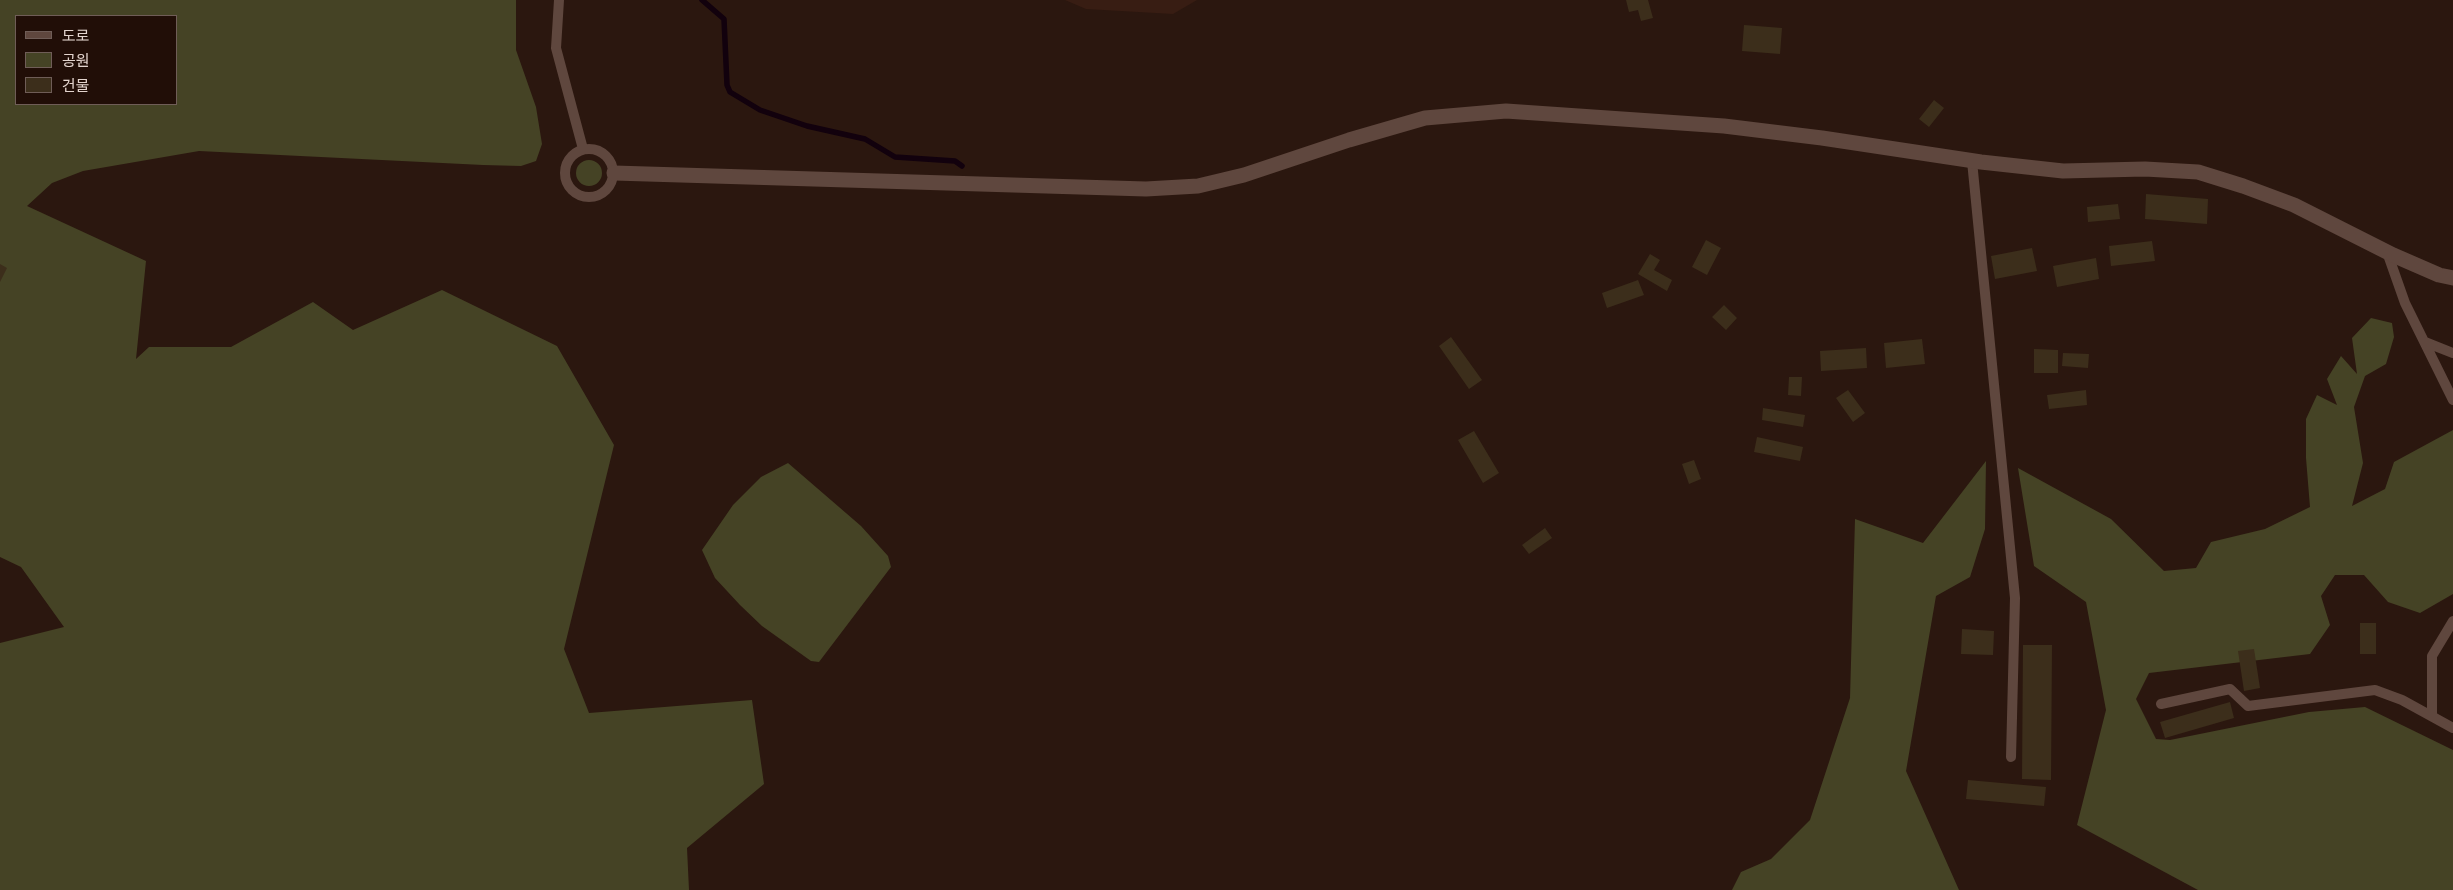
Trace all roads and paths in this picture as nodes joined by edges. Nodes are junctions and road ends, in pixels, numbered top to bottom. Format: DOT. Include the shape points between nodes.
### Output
graph roads {
  1 [pos="559,0"];
  2 [pos="583,149"];
  3 [pos="1972,161"];
  4 [pos="614,173"];
  5 [pos="2387,252"];
  6 [pos="2453,278"];
  7 [pos="2425,342"];
  8 [pos="2453,353"];
  9 [pos="2453,400"];
  10 [pos="2453,621"];
  11 [pos="2161,704"];
  12 [pos="2432,715"];
  13 [pos="2453,728"];
  14 [pos="2011,757"];
  1 -- 2 [label="lane" via="556,48"];
  2 -- 4 [label="lane" via="594,149 604,154"];
  2 -- 4 [label="lane" via="573,154 564,174 574,193 584,198 595,197 612,184"];
  3 -- 4 [label="street" via="1724,126 1506,111 1425,118 1244,175 1198,186 1146,189"];
  3 -- 5 [label="street" via="2063,171 2145,169 2198,172 2294,205"];
  3 -- 14 [label="lane" via="2015,598"];
  5 -- 6 [label="street"];
  5 -- 7 [label="lane" via="2405,303"];
  7 -- 8 [label="lane"];
  7 -- 9 [label="lane"];
  10 -- 12 [label="lane" via="2432,656"];
  11 -- 12 [label="lane" via="2230,689 2248,706 2375,690"];
  12 -- 13 [label="lane"];
}
